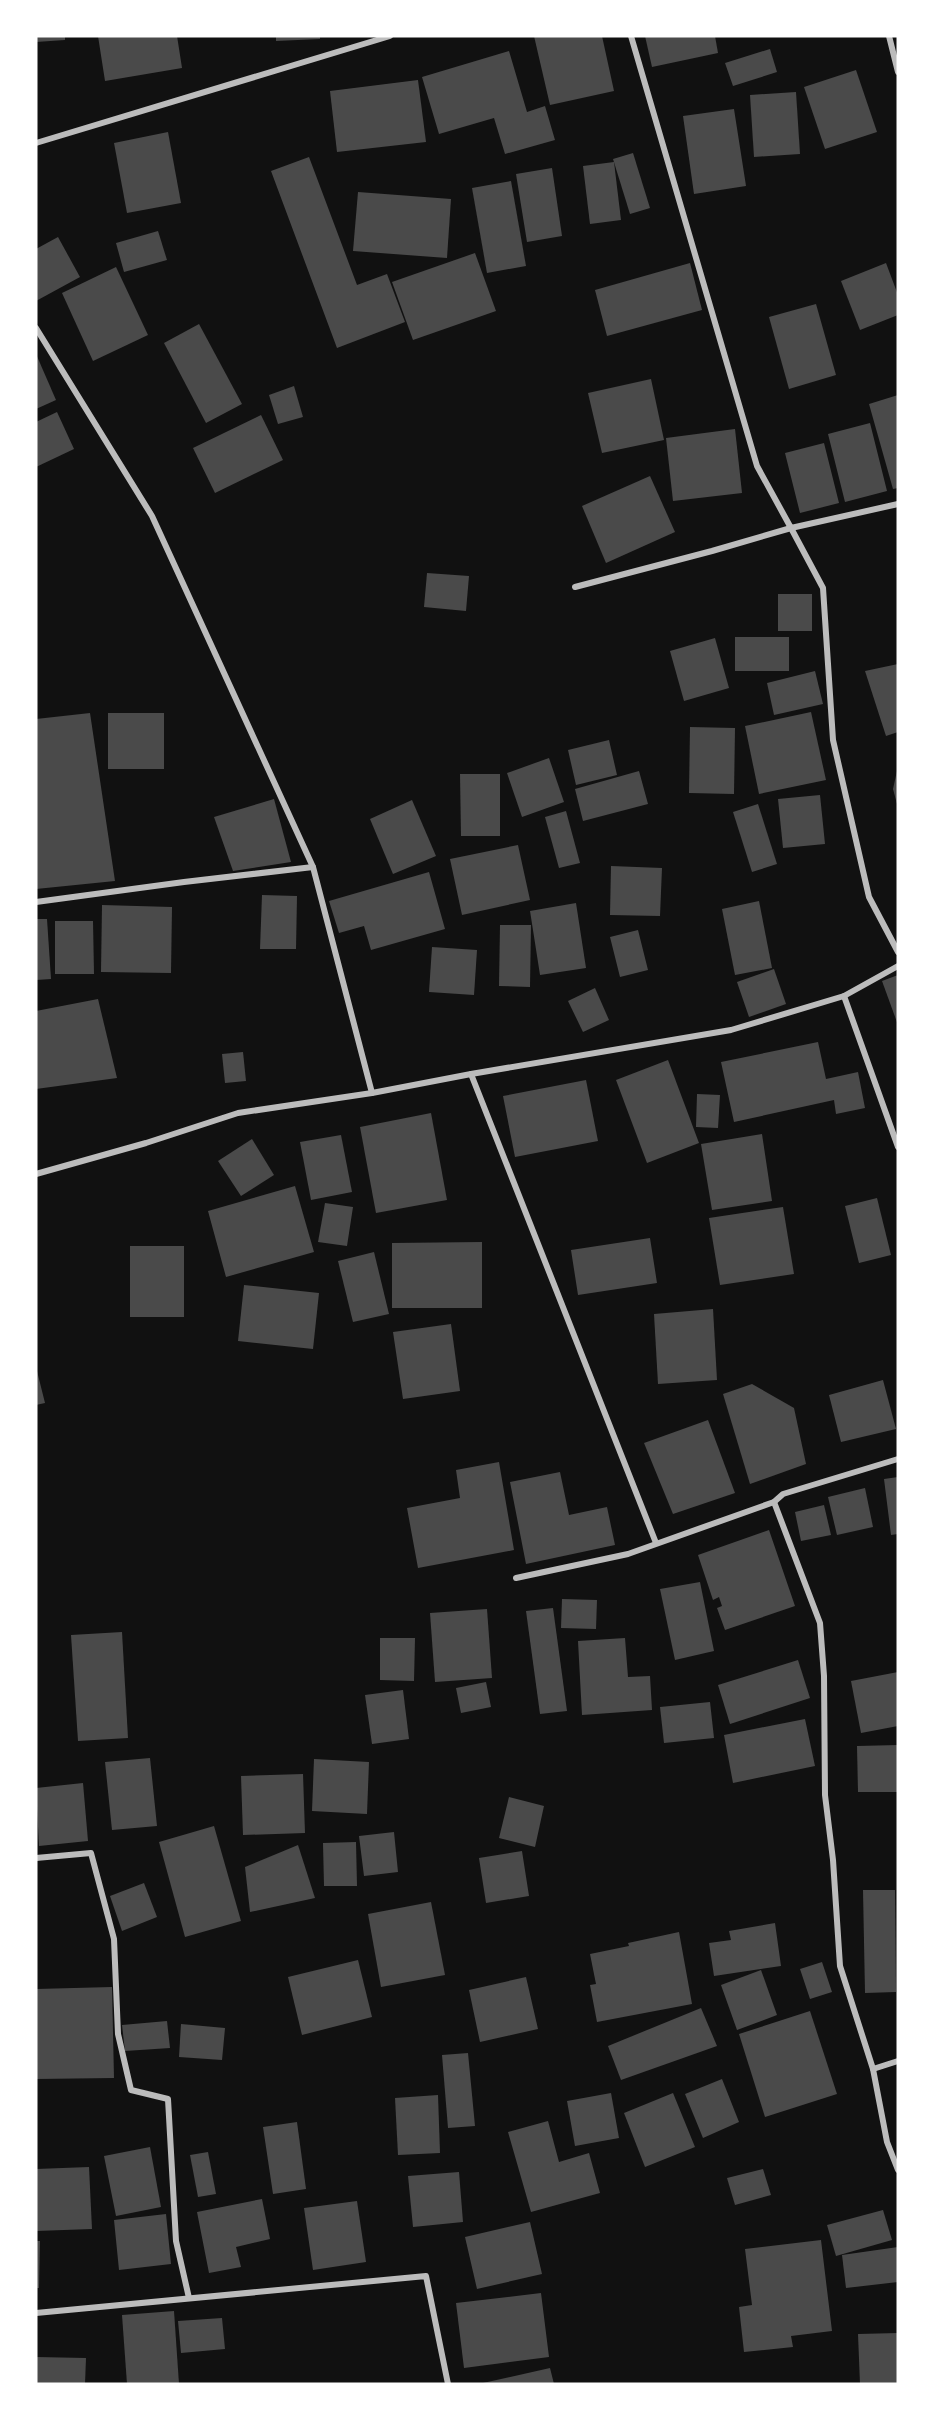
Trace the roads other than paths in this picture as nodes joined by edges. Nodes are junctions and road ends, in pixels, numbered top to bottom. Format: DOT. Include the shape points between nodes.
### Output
graph roads {
  1 [pos="390,36"];
  2 [pos="631,36"];
  3 [pos="889,36"];
  4 [pos="898,72"];
  5 [pos="36,143"];
  6 [pos="36,328"];
  7 [pos="898,504"];
  8 [pos="791,528"];
  9 [pos="575,587"];
  10 [pos="313,867"];
  11 [pos="36,902"];
  12 [pos="898,952"];
  13 [pos="898,966"];
  14 [pos="844,996"];
  15 [pos="471,1074"];
  16 [pos="372,1093"];
  17 [pos="898,1147"];
  18 [pos="36,1174"];
  19 [pos="898,1459"];
  20 [pos="774,1502"];
  21 [pos="656,1543"];
  22 [pos="516,1578"];
  23 [pos="36,1858"];
  24 [pos="898,2061"];
  25 [pos="873,2069"];
  26 [pos="898,2170"];
  27 [pos="189,2298"];
  28 [pos="36,2313"];
  29 [pos="448,2384"];
  1 -- 5 [label="street"];
  2 -- 8 [label="street" via="757,466"];
  3 -- 4 [label="street"];
  6 -- 10 [label="street" via="152,516"];
  7 -- 8 [label="street"];
  8 -- 9 [label="street"];
  8 -- 12 [label="street" via="823,588 833,740 869,897"];
  10 -- 11 [label="street"];
  10 -- 16 [label="street"];
  13 -- 14 [label="street"];
  14 -- 15 [label="street" via="731,1030"];
  14 -- 17 [label="street"];
  15 -- 16 [label="street"];
  15 -- 21 [label="street"];
  16 -- 18 [label="street" via="238,1113"];
  19 -- 20 [label="street" via="783,1494"];
  20 -- 21 [label="street"];
  20 -- 25 [label="street" via="820,1623 825,1795 840,1966"];
  21 -- 22 [label="street" via="628,1554"];
  23 -- 27 [label="street" via="91,1853 114,1939 118,2034 131,2090 168,2099 176,2241"];
  24 -- 25 [label="street"];
  25 -- 26 [label="street" via="887,2142"];
  27 -- 28 [label="street"];
  27 -- 29 [label="street" via="426,2276"];
}
